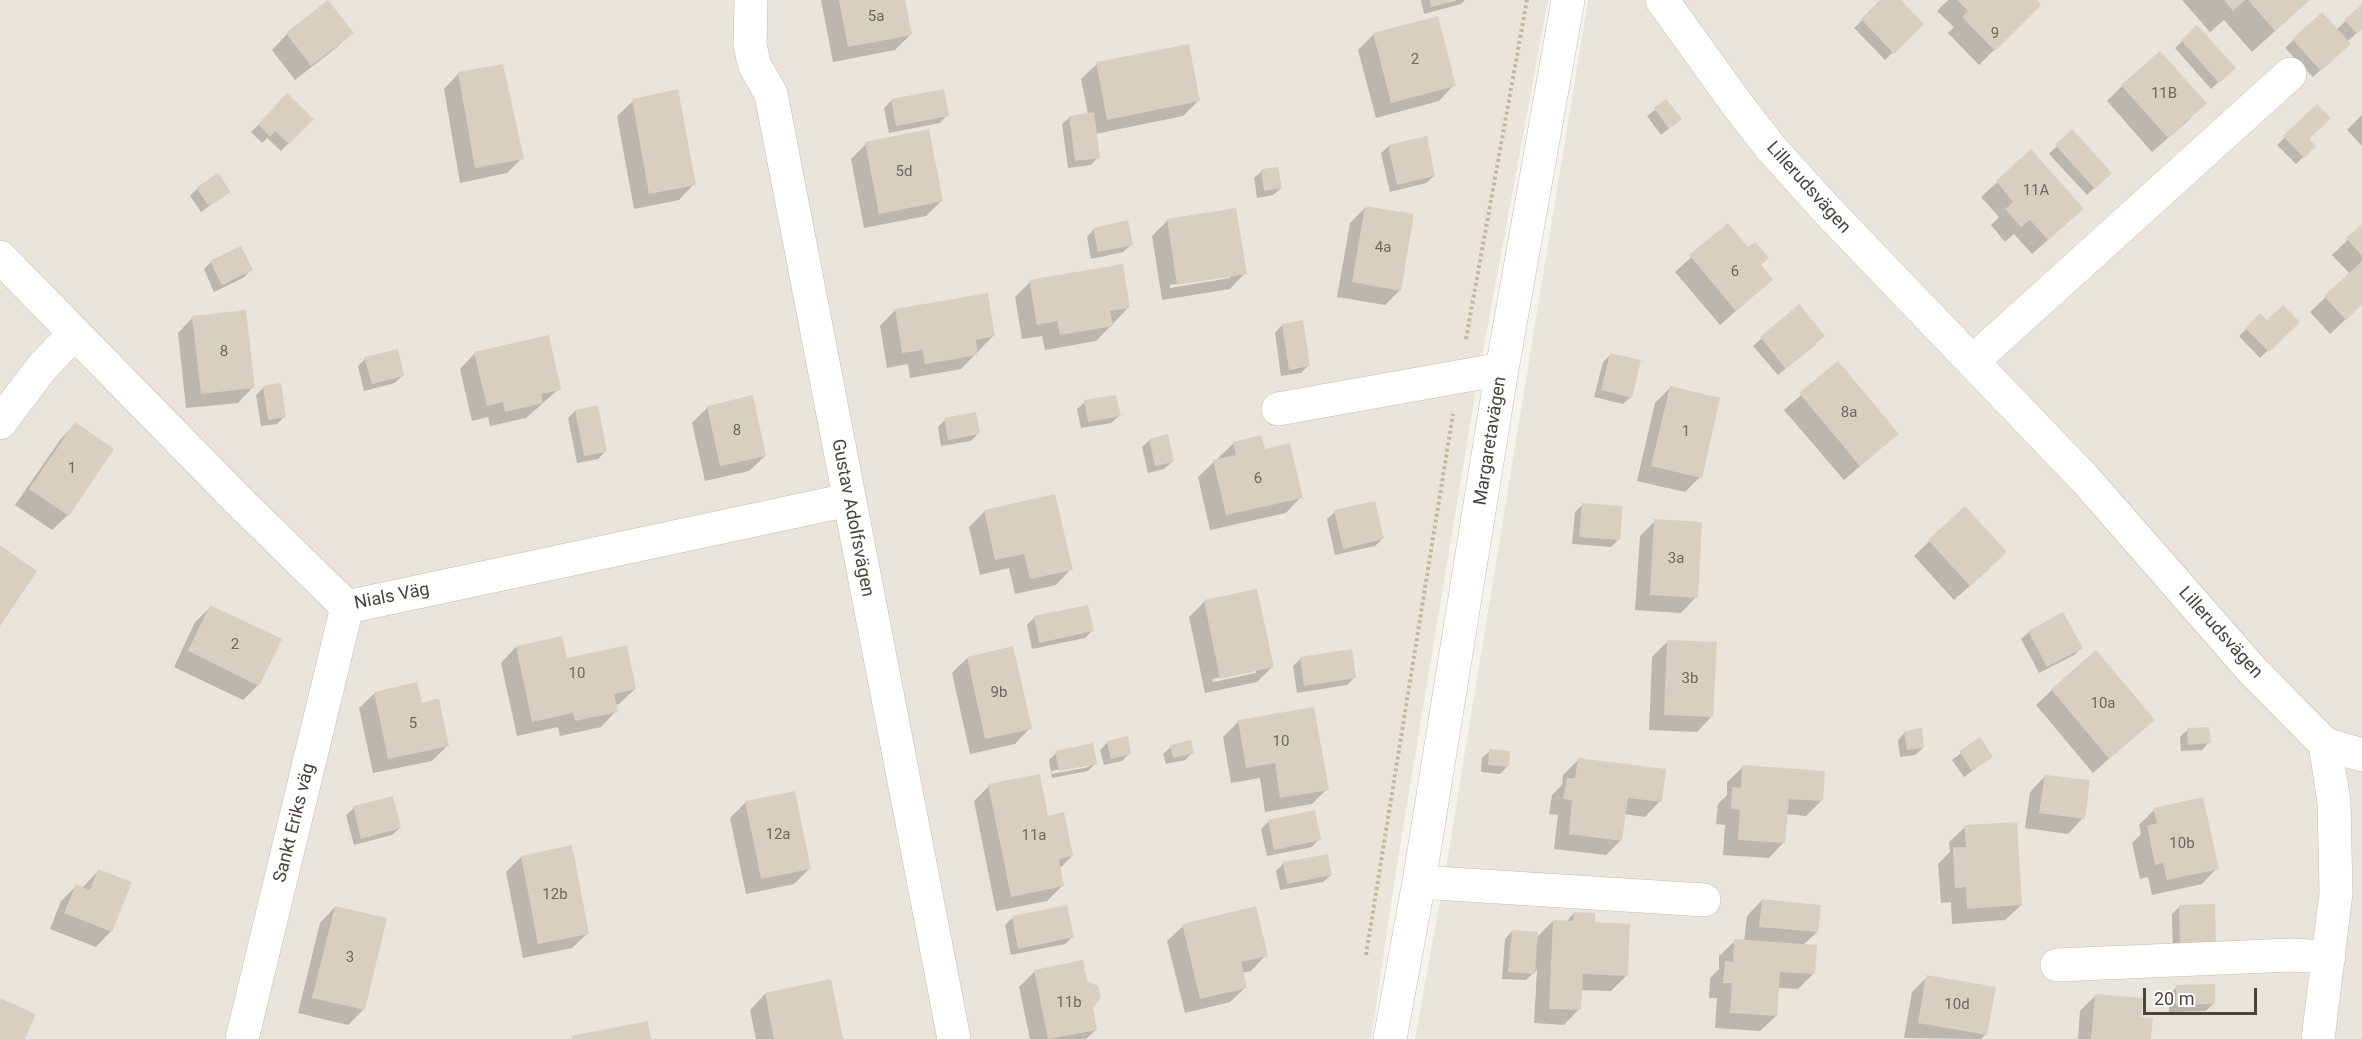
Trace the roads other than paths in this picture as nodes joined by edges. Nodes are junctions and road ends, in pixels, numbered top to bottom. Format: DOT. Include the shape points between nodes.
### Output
graph roads {
  1 [pos="751,0"];
  2 [pos="1568,0"];
  3 [pos="1662,0"];
  4 [pos="2290,74"];
  5 [pos="0,257"];
  6 [pos="74,334"];
  7 [pos="1973,361"];
  8 [pos="1503,369"];
  9 [pos="1278,409"];
  10 [pos="0,423"];
  11 [pos="848,500"];
  12 [pos="347,607"];
  13 [pos="2325,744"];
  14 [pos="2362,755"];
  15 [pos="1419,882"];
  16 [pos="1704,900"];
  17 [pos="2329,957"];
  18 [pos="2056,965"];
  19 [pos="242,1039"];
  20 [pos="954,1039"];
  21 [pos="1390,1039"];
  22 [pos="2318,1039"];
  1 -- 11 [label="street, Gustav Adolfsvägen" via="750,46 755,66 771,94"];
  2 -- 8 [label="street, Margaretavägen"];
  3 -- 7 [label="street, Lillerudsvägen" via="1770,148"];
  4 -- 7 [label="street"];
  5 -- 6 [label="street, Nials Väg"];
  6 -- 10 [label="street" via="43,366"];
  6 -- 12 [label="street, Nials Väg"];
  7 -- 13 [label="street, Lillerudsvägen" via="2085,479 2252,670"];
  8 -- 9 [label="street"];
  8 -- 15 [label="street, Margaretavägen"];
  11 -- 12 [label="street, Nials Väg"];
  11 -- 20 [label="street, Gustav Adolfsvägen"];
  12 -- 19 [label="street, Sankt Eriks väg"];
  13 -- 14 [label="street"];
  13 -- 17 [label="street" via="2334,802 2336,857"];
  15 -- 16 [label="street"];
  15 -- 21 [label="street, Margaretavägen"];
  17 -- 18 [label="street" via="2291,955"];
  17 -- 22 [label="street"];
}
